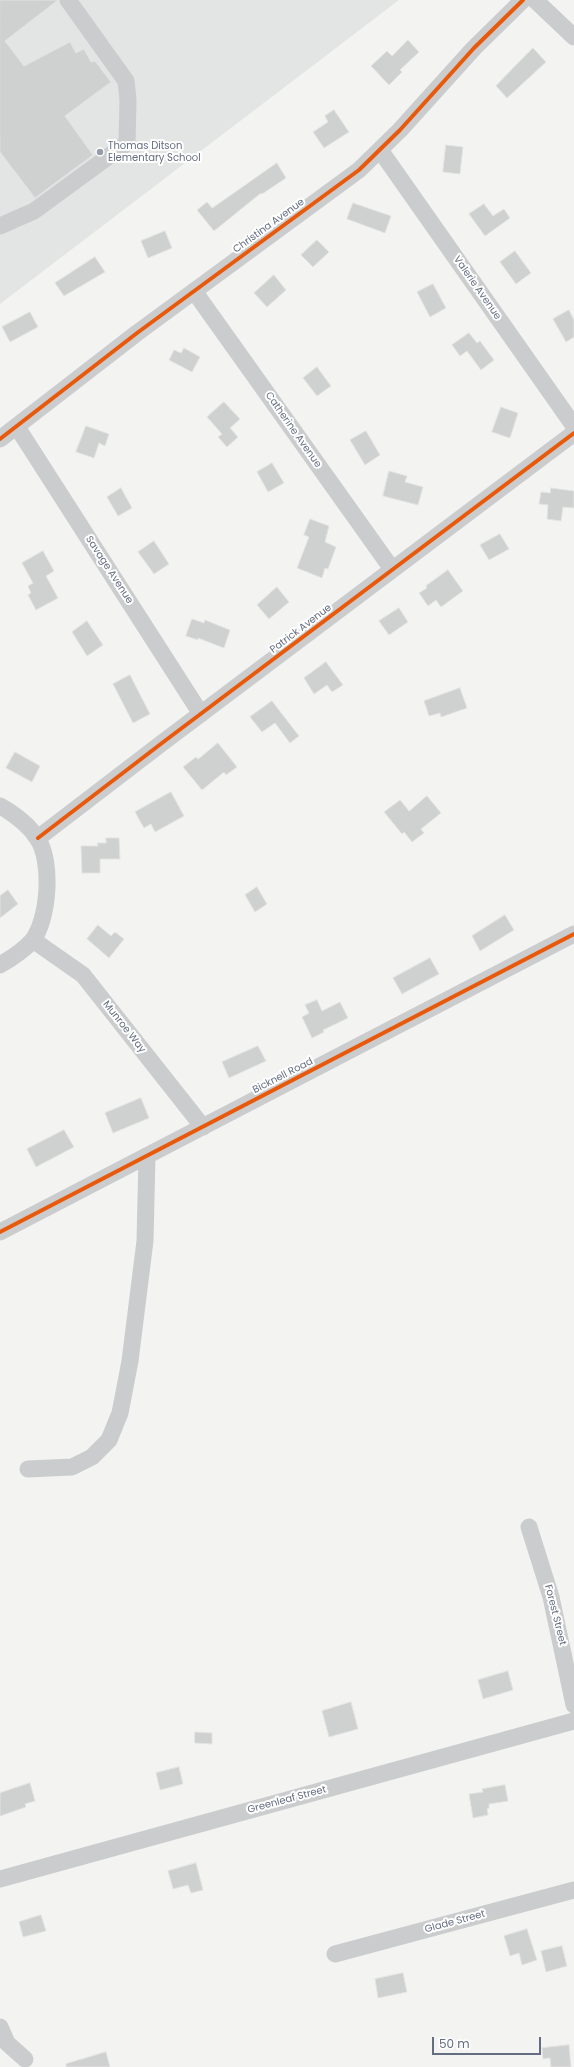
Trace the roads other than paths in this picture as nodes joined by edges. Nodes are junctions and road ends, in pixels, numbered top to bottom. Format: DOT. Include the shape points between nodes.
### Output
graph roads {
  1 [pos="68,0"];
  2 [pos="524,0"];
  3 [pos="535,0"];
  4 [pos="574,37"];
  5 [pos="380,150"];
  6 [pos="0,226"];
  7 [pos="194,291"];
  8 [pos="17,426"];
  9 [pos="574,426"];
  10 [pos="574,433"];
  11 [pos="0,439"];
  12 [pos="392,570"];
  13 [pos="201,714"];
  14 [pos="0,806"];
  15 [pos="38,838"];
  16 [pos="574,934"];
  17 [pos="33,940"];
  18 [pos="0,965"];
  19 [pos="203,1127"];
  20 [pos="147,1156"];
  21 [pos="0,1232"];
  22 [pos="28,1469"];
  23 [pos="529,1527"];
  24 [pos="574,1705"];
  25 [pos="574,1721"];
  26 [pos="0,1879"];
  27 [pos="574,1890"];
  28 [pos="336,1954"];
  29 [pos="0,2027"];
  30 [pos="25,2059"];
  1 -- 6 [label="street" via="126,81 127,143 34,211"];
  2 -- 5 [label="street, Christina Avenue" via="474,48"];
  3 -- 4 [label="street"];
  5 -- 7 [label="street, Christina Avenue" via="325,195"];
  5 -- 9 [label="street, Valerie Avenue"];
  7 -- 8 [label="street, Christina Avenue"];
  7 -- 12 [label="street, Catherine Avenue"];
  8 -- 11 [label="street, Christina Avenue"];
  8 -- 13 [label="street, Savage Avenue"];
  10 -- 12 [label="street, Patrick Avenue"];
  12 -- 13 [label="street, Patrick Avenue"];
  13 -- 15 [label="street, Patrick Avenue"];
  14 -- 15 [label="street" via="24,823"];
  15 -- 17 [label="street" via="43,850 47,883 39,929"];
  16 -- 19 [label="street, Bicknell Road"];
  17 -- 18 [label="street" via="24,950"];
  17 -- 19 [label="street, Munroe Way" via="83,975"];
  19 -- 20 [label="street, Bicknell Road"];
  20 -- 21 [label="street, Bicknell Road"];
  20 -- 22 [label="street" via="145,1241 130,1361 120,1413 109,1440 92,1457 72,1467"];
  23 -- 24 [label="street, Forest Street" via="552,1597"];
  25 -- 26 [label="street, Greenleaf Street"];
  27 -- 28 [label="street, Glade Street"];
  29 -- 30 [label="street" via="6,2043"];
}
